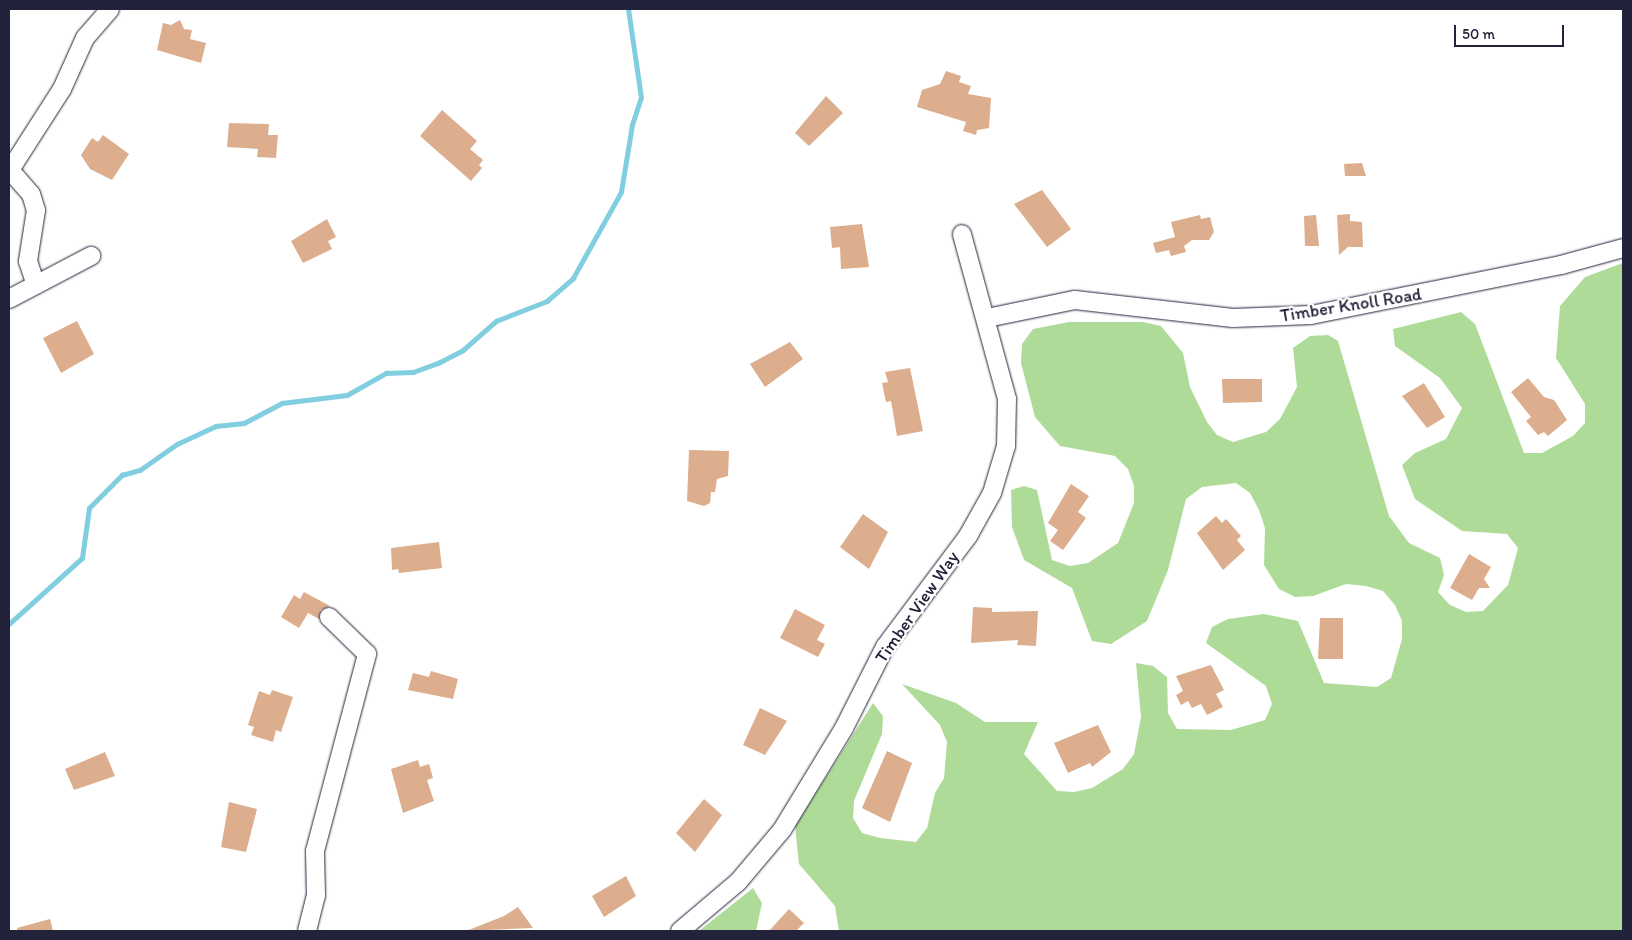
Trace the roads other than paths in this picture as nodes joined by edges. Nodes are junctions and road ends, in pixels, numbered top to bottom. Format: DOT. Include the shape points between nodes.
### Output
graph roads {
  1 [pos="110,9"];
  2 [pos="9,169"];
  3 [pos="962,234"];
  4 [pos="1623,248"];
  5 [pos="91,256"];
  6 [pos="36,285"];
  7 [pos="9,299"];
  8 [pos="987,318"];
  9 [pos="329,617"];
  10 [pos="307,931"];
  11 [pos="680,931"];
  1 -- 2 [label="street" via="85,38 62,88"];
  2 -- 6 [label="street" via="31,194 36,210 28,261"];
  3 -- 8 [label="street, Timber View Way"];
  4 -- 8 [label="street, Timber Knoll Road" via="1561,265 1311,315 1233,318 1075,300"];
  5 -- 6 [label="street"];
  6 -- 7 [label="street"];
  8 -- 11 [label="street, Timber View Way" via="1005,384 1008,414 1003,462 985,507 885,647 844,728 770,847 717,903"];
  9 -- 10 [label="street" via="367,654 315,851 316,896"];
}
